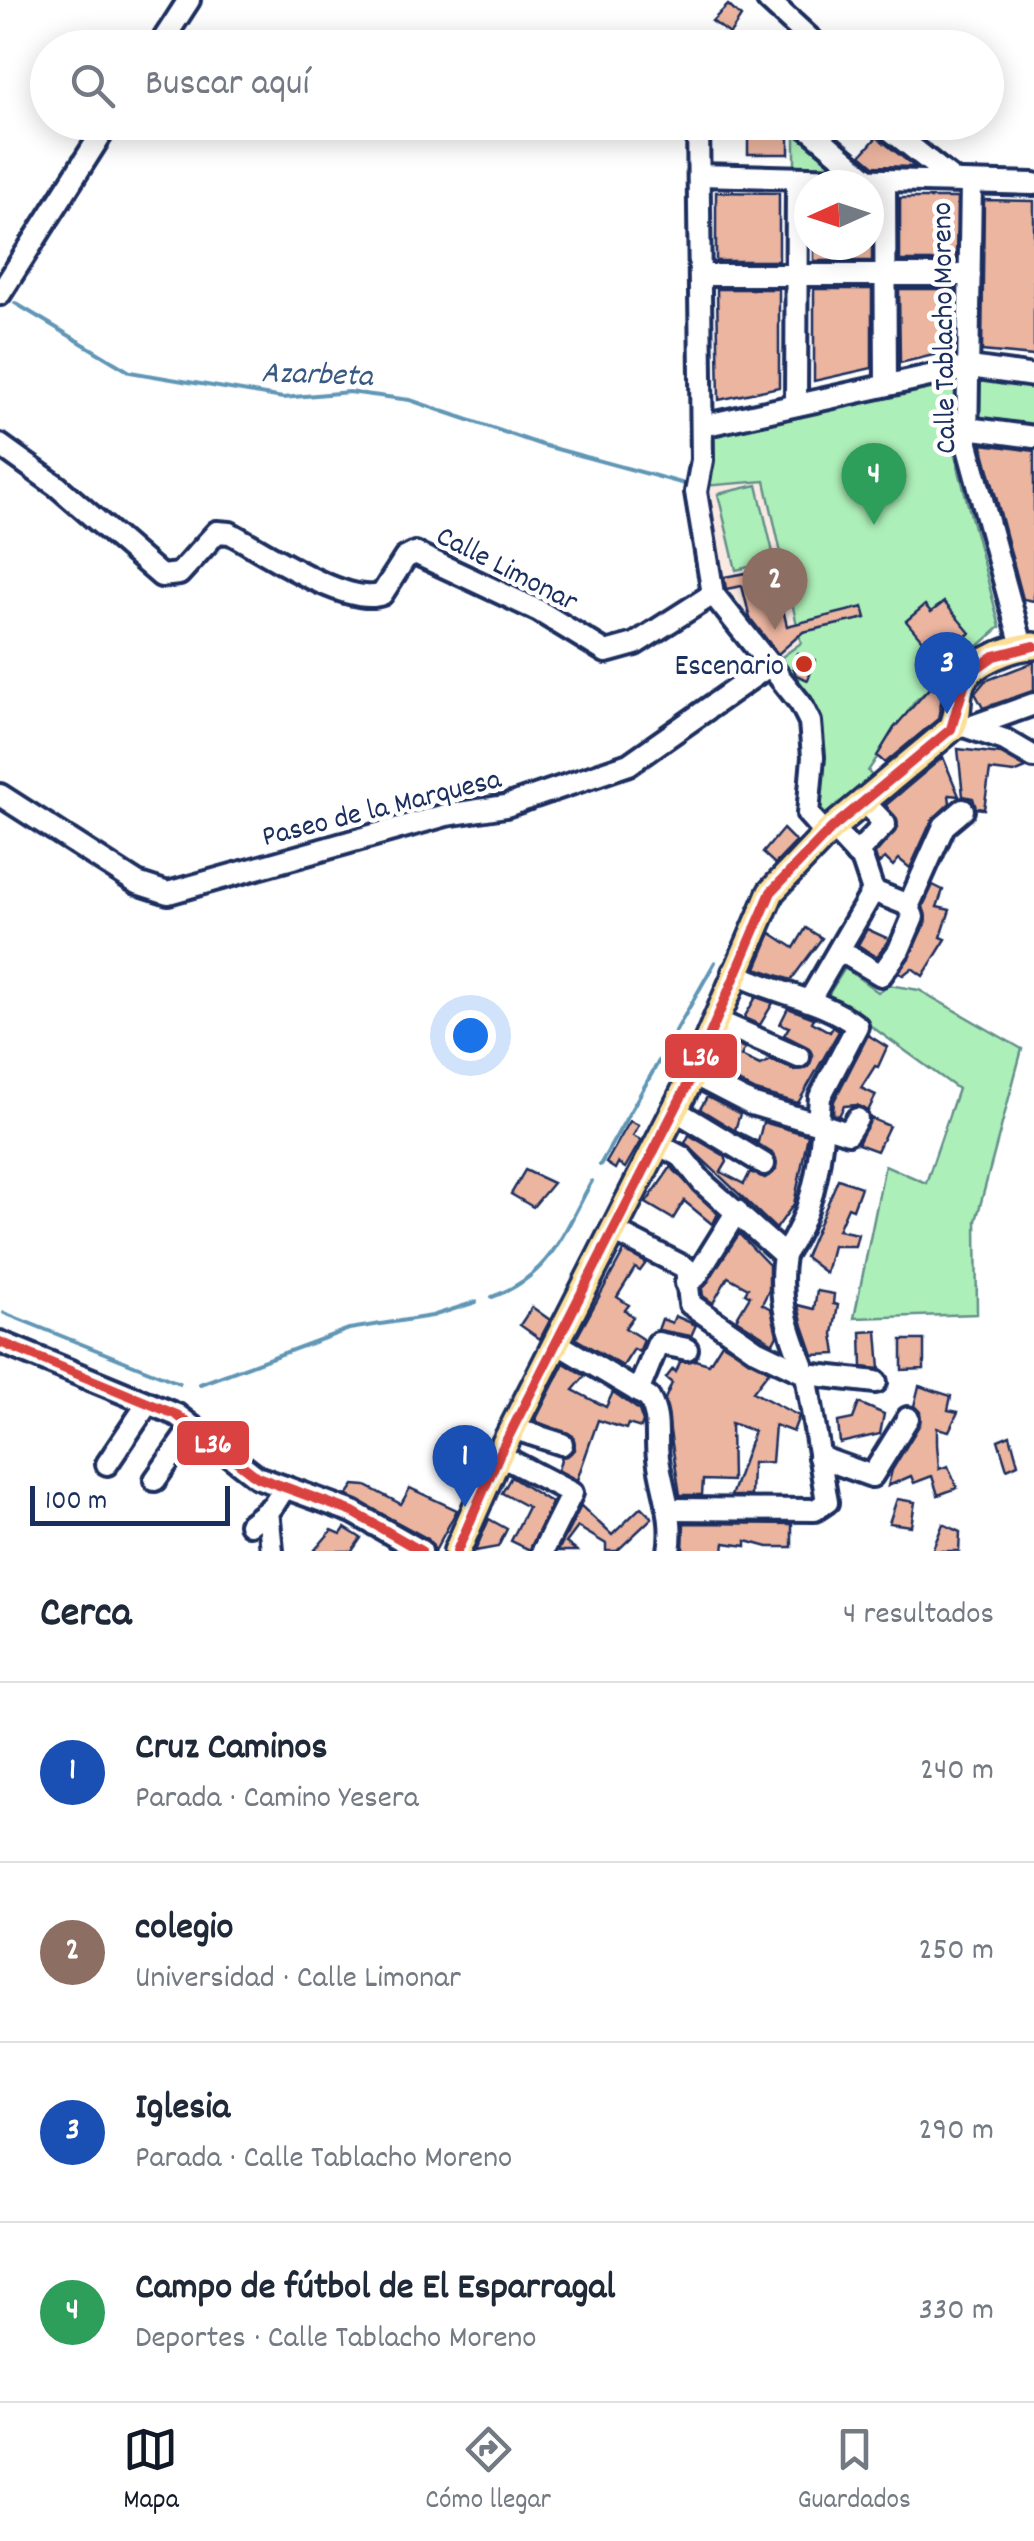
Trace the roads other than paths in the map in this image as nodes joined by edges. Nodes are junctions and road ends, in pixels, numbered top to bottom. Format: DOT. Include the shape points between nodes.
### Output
graph roads {
  1 [pos="189,0"];
  2 [pos="768,0"];
  3 [pos="170,30"];
  4 [pos="800,30"];
  5 [pos="97,140"];
  6 [pos="698,140"];
  7 [pos="825,140"];
  8 [pos="901,140"];
  9 [pos="864,170"];
  10 [pos="699,175"];
  11 [pos="794,178"];
  12 [pos="884,180"];
  13 [pos="965,182"];
  14 [pos="1034,184"];
  15 [pos="797,260"];
  16 [pos="883,260"];
  17 [pos="700,275"];
  18 [pos="797,275"];
  19 [pos="970,275"];
  20 [pos="884,276"];
  21 [pos="2,289"];
  22 [pos="970,367"];
  23 [pos="1034,376"];
  24 [pos="886,385"];
  25 [pos="796,406"];
  26 [pos="702,426"];
  27 [pos="967,428"];
  28 [pos="1034,437"];
  29 [pos="0,445"];
  30 [pos="713,594"];
  31 [pos="1012,608"];
  32 [pos="1034,612"];
  33 [pos="1028,646"];
  34 [pos="770,665"];
  35 [pos="1034,704"];
  36 [pos="1034,713"];
  37 [pos="970,727"];
  38 [pos="1034,756"];
  39 [pos="0,795"];
  40 [pos="863,801"];
  41 [pos="963,810"];
  42 [pos="829,831"];
  43 [pos="856,854"];
  44 [pos="873,890"];
  45 [pos="908,907"];
  46 [pos="840,950"];
  47 [pos="733,972"];
  48 [pos="810,1001"];
  49 [pos="717,1021"];
  50 [pos="799,1058"];
  51 [pos="693,1074"];
  52 [pos="676,1110"];
  53 [pos="857,1120"];
  54 [pos="820,1124"];
  55 [pos="658,1145"];
  56 [pos="764,1164"];
  57 [pos="737,1211"];
  58 [pos="612,1230"];
  59 [pos="784,1255"];
  60 [pos="686,1284"];
  61 [pos="0,1342"];
  62 [pos="555,1342"];
  63 [pos="686,1349"];
  64 [pos="806,1374"];
  65 [pos="876,1382"];
  66 [pos="638,1392"];
  67 [pos="148,1403"];
  68 [pos="908,1418"];
  69 [pos="192,1427"];
  70 [pos="512,1428"];
  71 [pos="562,1444"];
  72 [pos="499,1455"];
  73 [pos="819,1457"];
  74 [pos="107,1464"];
  75 [pos="155,1480"];
  76 [pos="285,1487"];
  77 [pos="670,1509"];
  78 [pos="268,1510"];
  79 [pos="250,1524"];
  80 [pos="272,1551"];
  81 [pos="421,1551"];
  82 [pos="457,1551"];
  83 [pos="543,1551"];
  84 [pos="669,1551"];
  1 -- 3 [label="street"];
  2 -- 4 [label="street"];
  5 -- 21 [label="street"];
  6 -- 10 [label="street"];
  7 -- 9 [label="street"];
  8 -- 13 [label="street" via="934,169"];
  10 -- 11 [label="street"];
  10 -- 17 [label="street"];
  12 -- 13 [label="street"];
  13 -- 14 [label="street"];
  13 -- 19 [label="street, Calle Tablacho Moreno"];
  15 -- 18 [label="street"];
  16 -- 20 [label="street"];
  17 -- 18 [label="street"];
  17 -- 26 [label="street"];
  18 -- 20 [label="street"];
  18 -- 25 [label="street"];
  19 -- 20 [label="street"];
  19 -- 22 [label="street, Calle Tablacho Moreno"];
  20 -- 24 [label="street"];
  22 -- 23 [label="street"];
  22 -- 24 [label="street"];
  22 -- 27 [label="street, Calle Tablacho Moreno"];
  24 -- 25 [label="street"];
  25 -- 26 [label="street"];
  26 -- 30 [label="street" via="696,487"];
  27 -- 28 [label="street"];
  27 -- 31 [label="street, Calle Tablacho Moreno"];
  29 -- 30 [label="street, Calle Limonar" via="161,576 178,574 217,532 230,533 366,597 382,594 405,558 416,553 539,611 606,652 636,644"];
  30 -- 34 [label="street"];
  31 -- 32 [label="street"];
  31 -- 33 [label="street, Calle Tablacho Moreno"];
  33 -- 37 [label="main road" via="964,678"];
  34 -- 39 [label="street, Paseo de la Marquesa" via="628,764 506,806 446,815 168,892 137,882"];
  34 -- 42 [label="street" via="810,722 808,814"];
  35 -- 37 [label="street"];
  36 -- 37 [label="street"];
  37 -- 38 [label="street"];
  37 -- 40 [label="main road" via="939,741"];
  40 -- 42 [label="main road"];
  40 -- 43 [label="street" via="886,824"];
  41 -- 45 [label="street" via="944,826"];
  42 -- 43 [label="street"];
  42 -- 47 [label="main road" via="772,892"];
  43 -- 44 [label="street"];
  44 -- 45 [label="street"];
  44 -- 46 [label="street"];
  45 -- 46 [label="street" via="913,917 881,975"];
  46 -- 48 [label="street"];
  47 -- 48 [label="street"];
  47 -- 49 [label="main road"];
  48 -- 54 [label="street" via="857,1026 820,1097"];
  49 -- 50 [label="street"];
  49 -- 51 [label="main road"];
  51 -- 52 [label="main road"];
  51 -- 54 [label="street" via="751,1104"];
  52 -- 55 [label="main road"];
  52 -- 56 [label="street"];
  53 -- 54 [label="street" via="848,1133"];
  54 -- 59 [label="street" via="819,1169 799,1233"];
  55 -- 57 [label="street" via="682,1157"];
  55 -- 58 [label="main road"];
  57 -- 59 [label="street"];
  57 -- 60 [label="street"];
  58 -- 60 [label="street" via="686,1268"];
  58 -- 62 [label="main road"];
  59 -- 64 [label="street" via="782,1309"];
  60 -- 64 [label="street" via="690,1304 756,1350"];
  61 -- 67 [label="street"];
  62 -- 66 [label="street"];
  62 -- 70 [label="main road"];
  63 -- 66 [label="street" via="658,1343"];
  64 -- 65 [label="street"];
  64 -- 73 [label="street"];
  66 -- 77 [label="street" via="658,1414 658,1460"];
  67 -- 69 [label="street"];
  67 -- 74 [label="street"];
  68 -- 73 [label="street" via="872,1476"];
  69 -- 75 [label="street"];
  69 -- 76 [label="street" via="256,1477"];
  70 -- 71 [label="street"];
  70 -- 72 [label="main road"];
  72 -- 82 [label="main road"];
  72 -- 83 [label="street" via="572,1493"];
  73 -- 77 [label="street" via="827,1502 815,1510"];
  76 -- 78 [label="street"];
  76 -- 81 [label="street" via="353,1512"];
  77 -- 84 [label="street"];
  78 -- 79 [label="street"];
  78 -- 80 [label="street"];
}
